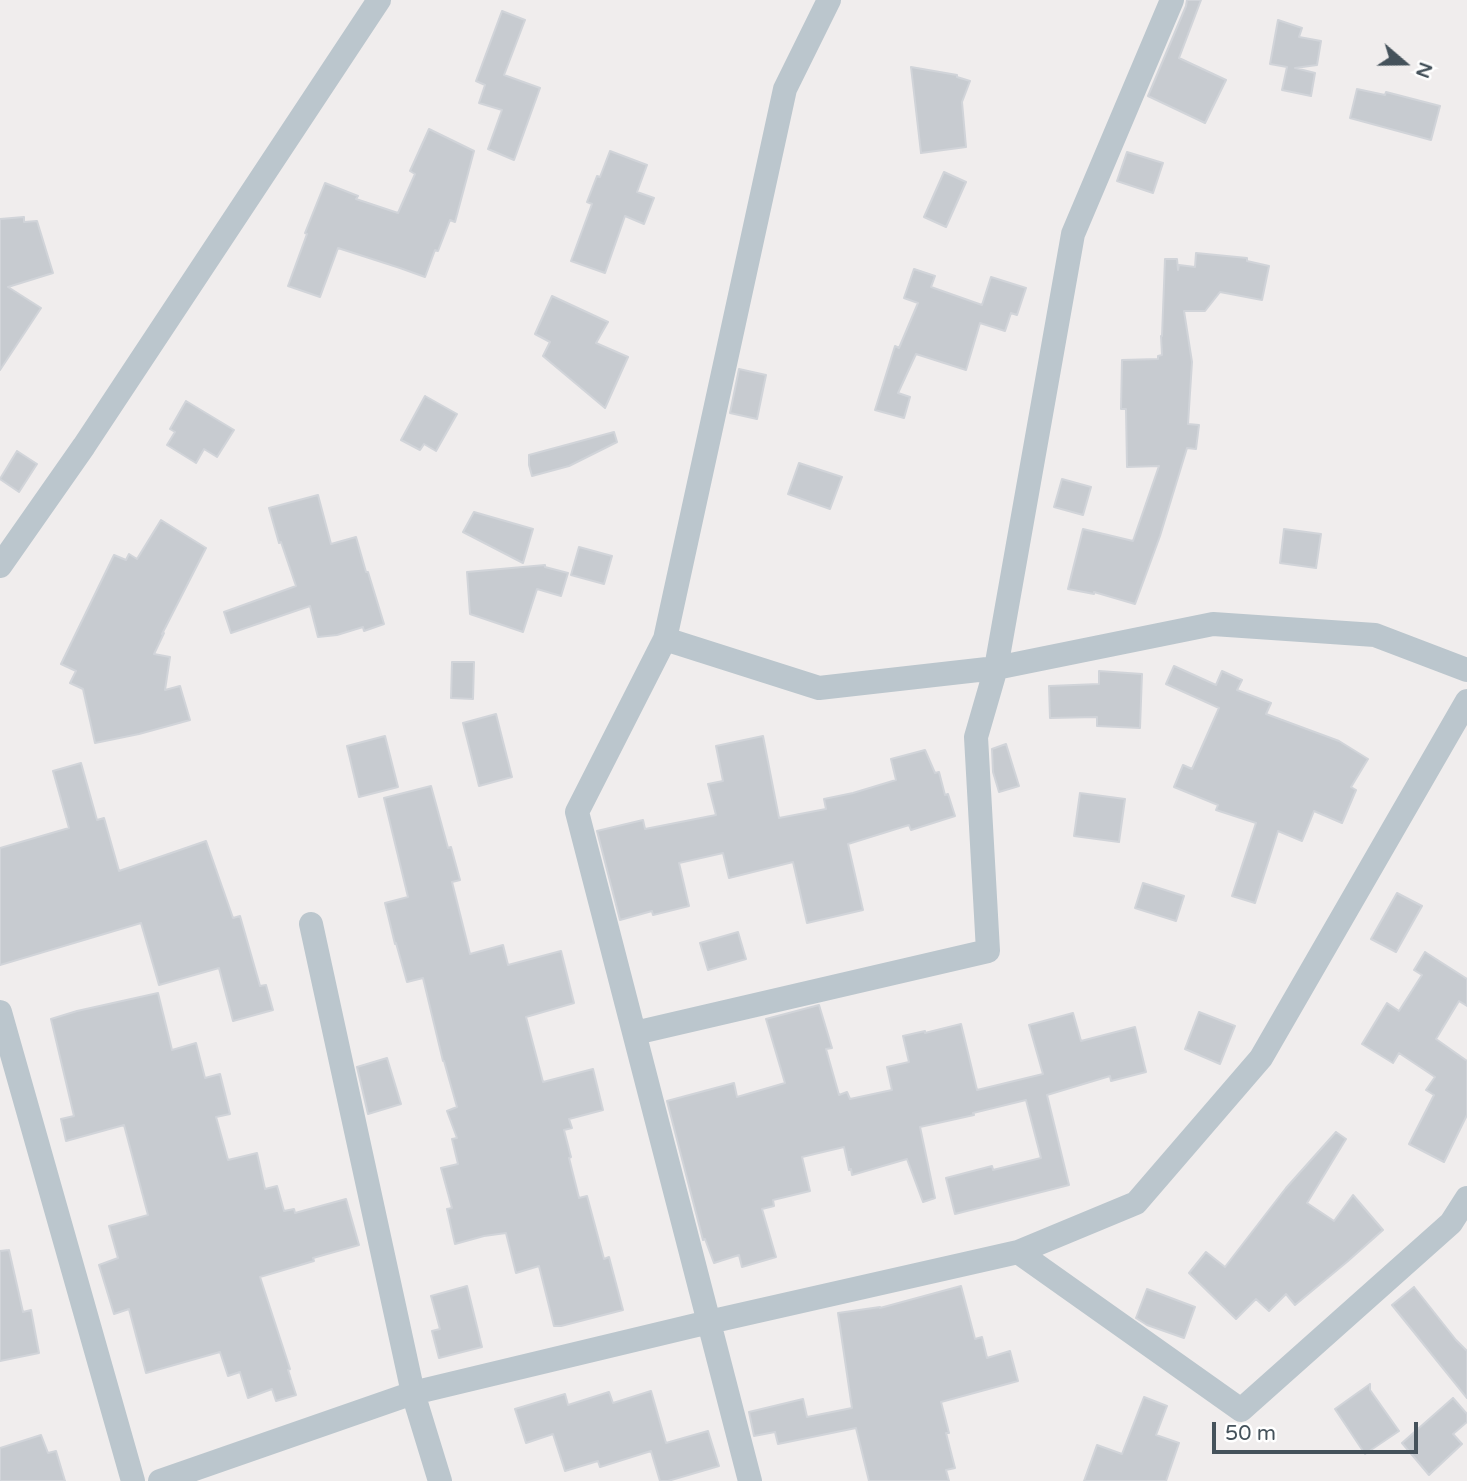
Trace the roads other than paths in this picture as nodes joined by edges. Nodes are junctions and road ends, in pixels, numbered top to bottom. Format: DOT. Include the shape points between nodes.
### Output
graph roads {
  1 [pos="379,0"];
  2 [pos="828,0"];
  3 [pos="1172,0"];
  4 [pos="0,566"];
  5 [pos="665,639"];
  6 [pos="996,668"];
  7 [pos="1467,670"];
  8 [pos="1467,701"];
  9 [pos="311,924"];
  10 [pos="0,1012"];
  11 [pos="635,1033"];
  12 [pos="1467,1198"];
  13 [pos="1018,1252"];
  14 [pos="709,1322"];
  15 [pos="413,1393"];
  16 [pos="133,1481"];
  17 [pos="160,1481"];
  18 [pos="440,1481"];
  19 [pos="750,1481"];
  1 -- 4 [label="street" via="85,446"];
  2 -- 5 [label="street" via="785,89"];
  3 -- 6 [label="street" via="1073,234"];
  5 -- 6 [label="street" via="819,688"];
  5 -- 11 [label="street" via="577,812"];
  6 -- 7 [label="street" via="1213,624 1375,635"];
  6 -- 11 [label="street" via="976,737 988,951"];
  8 -- 13 [label="street" via="1261,1058 1136,1203"];
  9 -- 15 [label="street"];
  10 -- 16 [label="street"];
  11 -- 14 [label="street"];
  12 -- 13 [label="street" via="1451,1223 1241,1410"];
  13 -- 14 [label="street"];
  14 -- 15 [label="street"];
  14 -- 19 [label="street"];
  15 -- 17 [label="street"];
  15 -- 18 [label="street"];
}
